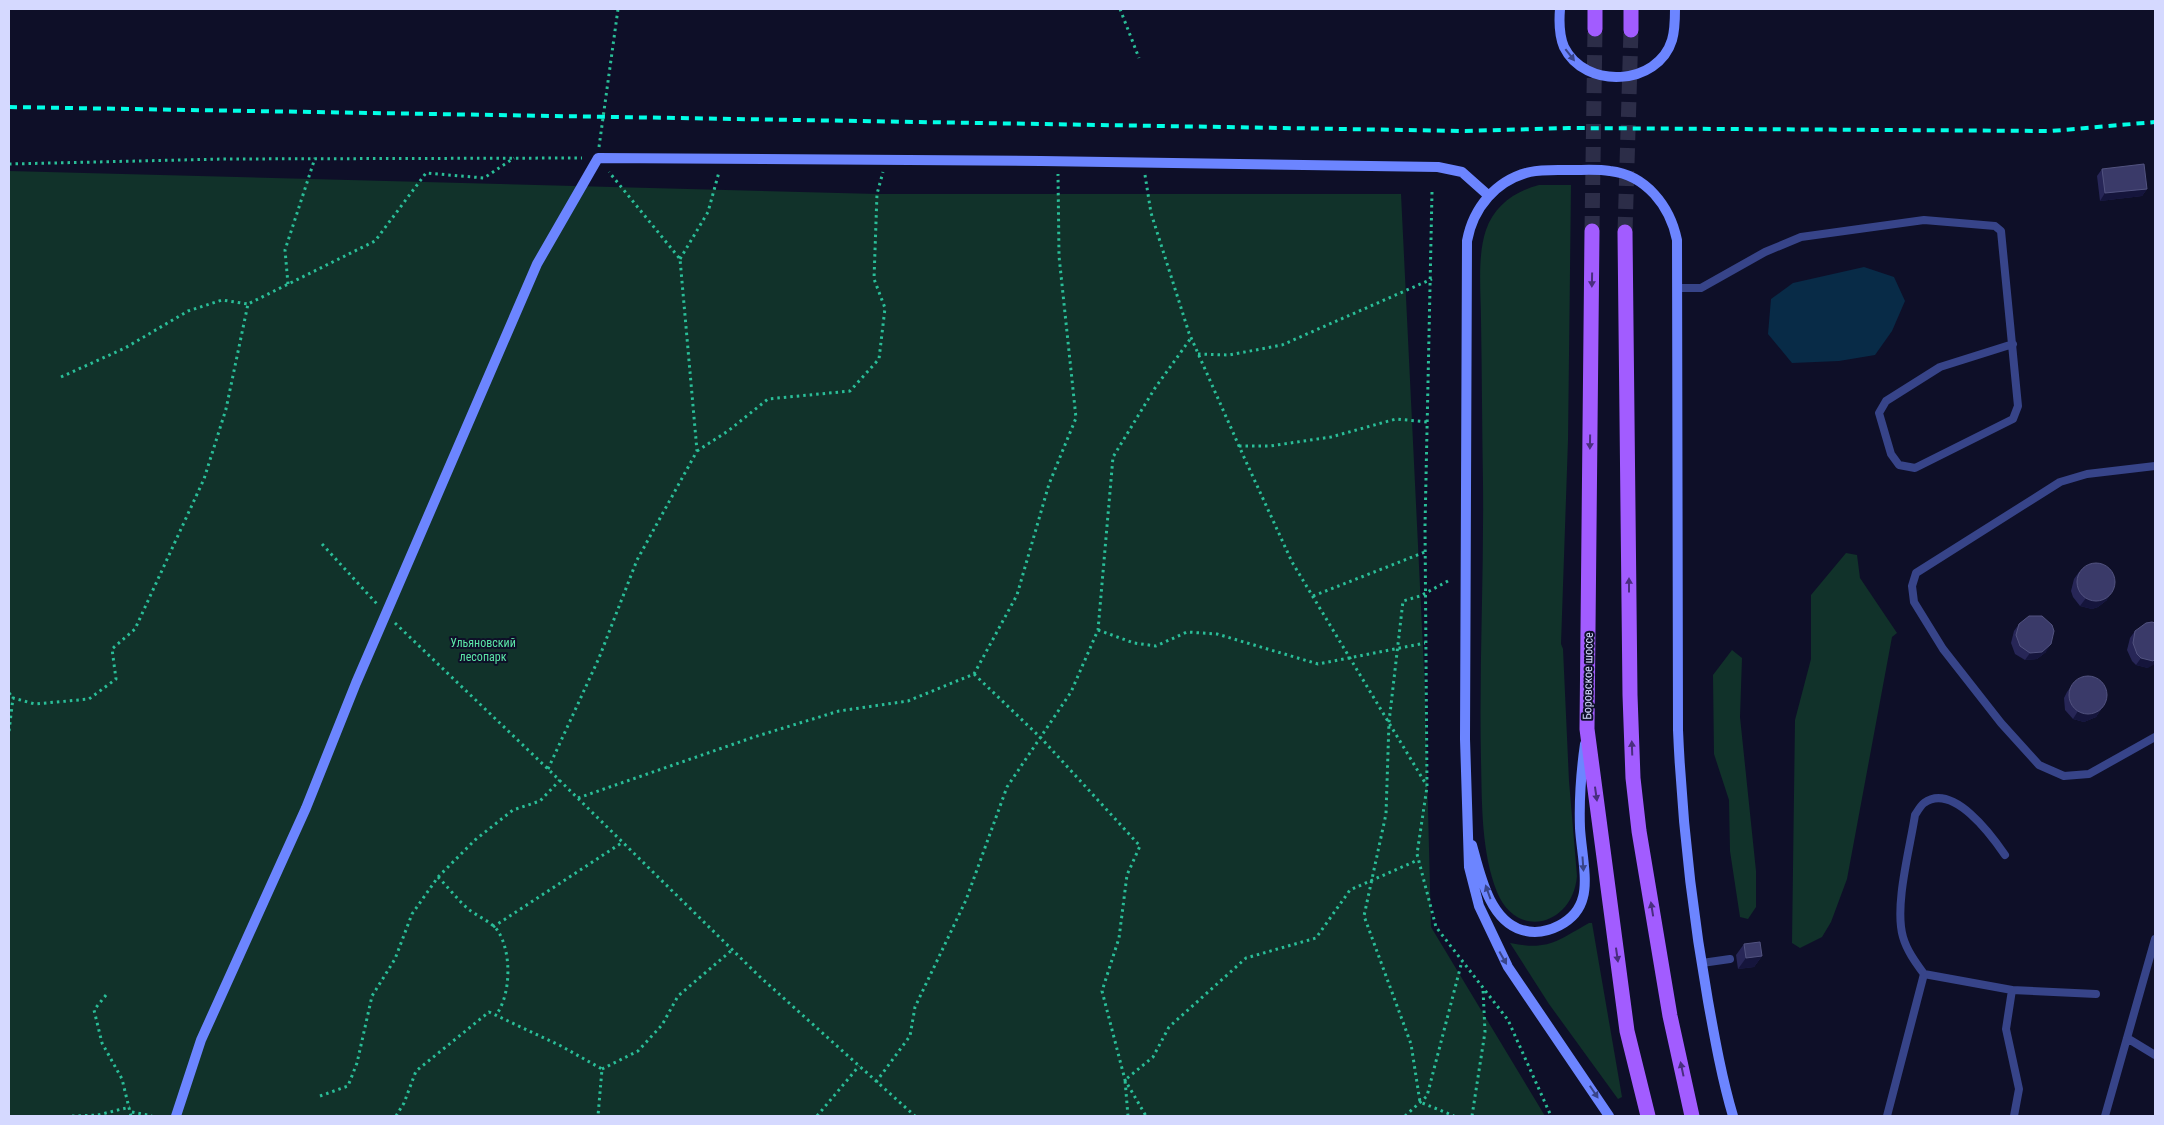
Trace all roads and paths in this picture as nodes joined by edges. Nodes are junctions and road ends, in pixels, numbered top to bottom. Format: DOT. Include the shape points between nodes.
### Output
graph roads {
  1 [pos="618,9"];
  2 [pos="1120,9"];
  3 [pos="1560,9"];
  4 [pos="1595,9"];
  5 [pos="1631,9"];
  6 [pos="1675,9"];
  7 [pos="1595,29"];
  8 [pos="1631,30"];
  9 [pos="1139,58"];
  10 [pos="315,158"];
  11 [pos="514,158"];
  12 [pos="598,158"];
  13 [pos="723,158"];
  14 [pos="887,160"];
  15 [pos="1057,161"];
  16 [pos="1143,162"];
  17 [pos="9,164"];
  18 [pos="1432,192"];
  19 [pos="1489,196"];
  20 [pos="1592,231"];
  21 [pos="1625,232"];
  22 [pos="680,260"];
  23 [pos="1432,279"];
  24 [pos="288,284"];
  25 [pos="1677,288"];
  26 [pos="248,304"];
  27 [pos="1191,338"];
  28 [pos="2013,344"];
  29 [pos="1198,354"];
  30 [pos="61,377"];
  31 [pos="1428,422"];
  32 [pos="1239,446"];
  33 [pos="697,451"];
  34 [pos="2155,466"];
  35 [pos="322,544"];
  36 [pos="1425,552"];
  37 [pos="1448,581"];
  38 [pos="1425,593"];
  39 [pos="1313,596"];
  40 [pos="386,614"];
  41 [pos="1098,630"];
  42 [pos="1425,643"];
  43 [pos="1398,649"];
  44 [pos="1350,658"];
  45 [pos="974,674"];
  46 [pos="9,693"];
  47 [pos="13,698"];
  48 [pos="1388,722"];
  49 [pos="1587,729"];
  50 [pos="9,731"];
  51 [pos="2155,737"];
  52 [pos="1041,738"];
  53 [pos="548,768"];
  54 [pos="560,780"];
  55 [pos="1427,787"];
  56 [pos="578,798"];
  57 [pos="1467,828"];
  58 [pos="623,842"];
  59 [pos="2005,855"];
  60 [pos="1418,860"];
  61 [pos="438,877"];
  62 [pos="1373,879"];
  63 [pos="493,926"];
  64 [pos="2155,939"];
  65 [pos="732,950"];
  66 [pos="1730,960"];
  67 [pos="1462,961"];
  68 [pos="1702,963"];
  69 [pos="1924,974"];
  70 [pos="1483,988"];
  71 [pos="2012,990"];
  72 [pos="2096,994"];
  73 [pos="106,995"];
  74 [pos="496,1015"];
  75 [pos="2127,1038"];
  76 [pos="2155,1055"];
  77 [pos="859,1066"];
  78 [pos="602,1069"];
  79 [pos="1125,1080"];
  80 [pos="876,1082"];
  81 [pos="320,1096"];
  82 [pos="1420,1102"];
  83 [pos="130,1107"];
  84 [pos="132,1114"];
  85 [pos="72,1116"];
  86 [pos="152,1116"];
  87 [pos="176,1116"];
  88 [pos="396,1116"];
  89 [pos="598,1116"];
  90 [pos="817,1116"];
  91 [pos="915,1116"];
  92 [pos="1128,1116"];
  93 [pos="1146,1116"];
  94 [pos="1405,1116"];
  95 [pos="1454,1116"];
  96 [pos="1472,1116"];
  97 [pos="1551,1116"];
  98 [pos="1609,1116"];
  99 [pos="1648,1116"];
  100 [pos="1692,1116"];
  101 [pos="1733,1116"];
  102 [pos="1887,1116"];
  103 [pos="2014,1116"];
  104 [pos="2105,1116"];
  1 -- 12 [label="path"];
  2 -- 9 [label="path"];
  3 -- 6 [label="street, one-way" via="1562,40 1569,54 1583,68 1613,76 1639,74 1660,60 1673,39"];
  4 -- 7 [label="main road"];
  5 -- 8 [label="main road"];
  10 -- 11 [label="path"];
  10 -- 17 [label="path"];
  10 -- 24 [label="path" via="285,250"];
  11 -- 12 [label="path"];
  11 -- 24 [label="path" via="484,178 426,173 375,241"];
  12 -- 13 [label="street"];
  12 -- 22 [label="path"];
  12 -- 40 [label="street" via="537,264"];
  13 -- 14 [label="street"];
  13 -- 22 [label="path" via="708,212"];
  14 -- 15 [label="street"];
  14 -- 33 [label="path" via="877,194 874,280 885,308 880,359 850,391 768,399"];
  15 -- 16 [label="street"];
  15 -- 45 [label="path" via="1059,256 1076,418 1049,484 1017,595"];
  16 -- 19 [label="street" via="1450,168 1462,172"];
  16 -- 27 [label="path" via="1151,213"];
  18 -- 23 [label="path"];
  19 -- 25 [label="street" via="1509,180 1531,171 1609,171 1632,177 1660,200 1671,218 1677,240"];
  19 -- 57 [label="street" via="1470,228 1467,252"];
  20 -- 49 [label="main road, Боровское шоссе, one-way"];
  100 -- 21 [label="main road, one-way" via="1670,1016 1639,831 1634,778 1630,695"];
  22 -- 33 [label="path"];
  23 -- 29 [label="path" via="1282,345 1229,355"];
  23 -- 31 [label="path"];
  24 -- 26 [label="path"];
  25 -- 28 [label="lane" via="1701,288 1765,252 1801,237 1924,220 1995,226 2002,231"];
  25 -- 68 [label="street" via="1680,793"];
  26 -- 30 [label="path" via="222,300 188,311 125,348"];
  26 -- 47 [label="path" via="226,409 204,479 135,629 112,649 116,679 89,699 35,704"];
  27 -- 29 [label="path"];
  27 -- 41 [label="path" via="1155,388 1113,457"];
  28 -- 28 [label="lane" via="2018,406 2013,419 1915,468 1899,465 1891,454 1879,413 1886,402 1940,367"];
  29 -- 32 [label="path"];
  31 -- 32 [label="path" via="1396,419 1330,437 1270,446"];
  31 -- 36 [label="path"];
  32 -- 39 [label="path" via="1292,562"];
  33 -- 53 [label="path" via="637,560 599,658"];
  34 -- 51 [label="lane" via="2087,474 2060,482 1916,573 1912,586 1914,602 1943,649 2039,765 2064,776 2090,774"];
  35 -- 40 [label="path"];
  36 -- 38 [label="path"];
  36 -- 39 [label="path"];
  37 -- 38 [label="path"];
  38 -- 42 [label="path"];
  38 -- 43 [label="path" via="1404,601"];
  39 -- 44 [label="path"];
  40 -- 53 [label="path"];
  40 -- 87 [label="street" via="306,808 201,1040"];
  41 -- 44 [label="path" via="1134,643 1156,646 1187,632 1217,634 1318,664"];
  41 -- 52 [label="path" via="1072,692"];
  42 -- 43 [label="path"];
  42 -- 55 [label="path"];
  43 -- 44 [label="path"];
  43 -- 48 [label="path"];
  44 -- 48 [label="path"];
  45 -- 52 [label="path"];
  45 -- 56 [label="path" via="908,701 839,711"];
  46 -- 47 [label="path"];
  47 -- 50 [label="path"];
  48 -- 55 [label="path"];
  48 -- 62 [label="path" via="1386,814"];
  49 -- 57 [label="street, one-way" via="1580,828 1584,893 1579,907 1569,918 1556,927 1541,931 1520,929 1504,920 1492,904"];
  49 -- 99 [label="main road, Боровское шоссе, one-way" via="1627,1031"];
  52 -- 79 [label="path" via="1140,846 1127,875 1119,938 1102,991"];
  52 -- 80 [label="path" via="1007,786 966,900 915,1007 910,1036"];
  53 -- 54 [label="path"];
  54 -- 56 [label="path"];
  54 -- 61 [label="path" via="540,801 513,810 475,840"];
  55 -- 60 [label="path"];
  56 -- 58 [label="path"];
  57 -- 98 [label="street, one-way" via="1471,878 1494,942"];
  58 -- 63 [label="path"];
  58 -- 65 [label="path"];
  59 -- 69 [label="lane" via="1986,827 1958,804 1939,799 1924,802 1915,815 1899,915 1903,938"];
  60 -- 62 [label="path"];
  60 -- 67 [label="path" via="1436,927"];
  61 -- 63 [label="path" via="466,908"];
  61 -- 81 [label="path" via="412,914 395,959 372,996 357,1063 348,1086"];
  62 -- 79 [label="path" via="1350,890 1316,938 1246,958 1169,1027 1153,1057"];
  62 -- 82 [label="path" via="1364,916 1411,1044"];
  63 -- 74 [label="path" via="505,944 508,970 504,1005"];
  64 -- 75 [label="lane"];
  65 -- 77 [label="path"];
  65 -- 78 [label="path" via="678,996 662,1025 638,1051"];
  66 -- 68 [label="lane"];
  67 -- 70 [label="path"];
  67 -- 82 [label="path" via="1427,1096"];
  68 -- 101 [label="street" via="1719,1062"];
  69 -- 71 [label="lane"];
  69 -- 102 [label="lane"];
  70 -- 96 [label="path" via="1485,1032"];
  70 -- 97 [label="path" via="1508,1020"];
  71 -- 72 [label="lane"];
  71 -- 103 [label="lane" via="2006,1029 2019,1089"];
  73 -- 83 [label="path" via="94,1010 102,1043 122,1080"];
  74 -- 78 [label="path"];
  74 -- 88 [label="path" via="489,1012 416,1071"];
  75 -- 76 [label="lane"];
  75 -- 104 [label="lane"];
  77 -- 80 [label="path"];
  77 -- 90 [label="path"];
  78 -- 89 [label="path"];
  79 -- 92 [label="path"];
  79 -- 93 [label="path"];
  80 -- 91 [label="path"];
  82 -- 94 [label="path"];
  82 -- 95 [label="path"];
  83 -- 84 [label="path"];
  83 -- 85 [label="path" via="98,1115"];
  84 -- 86 [label="path"];
}
